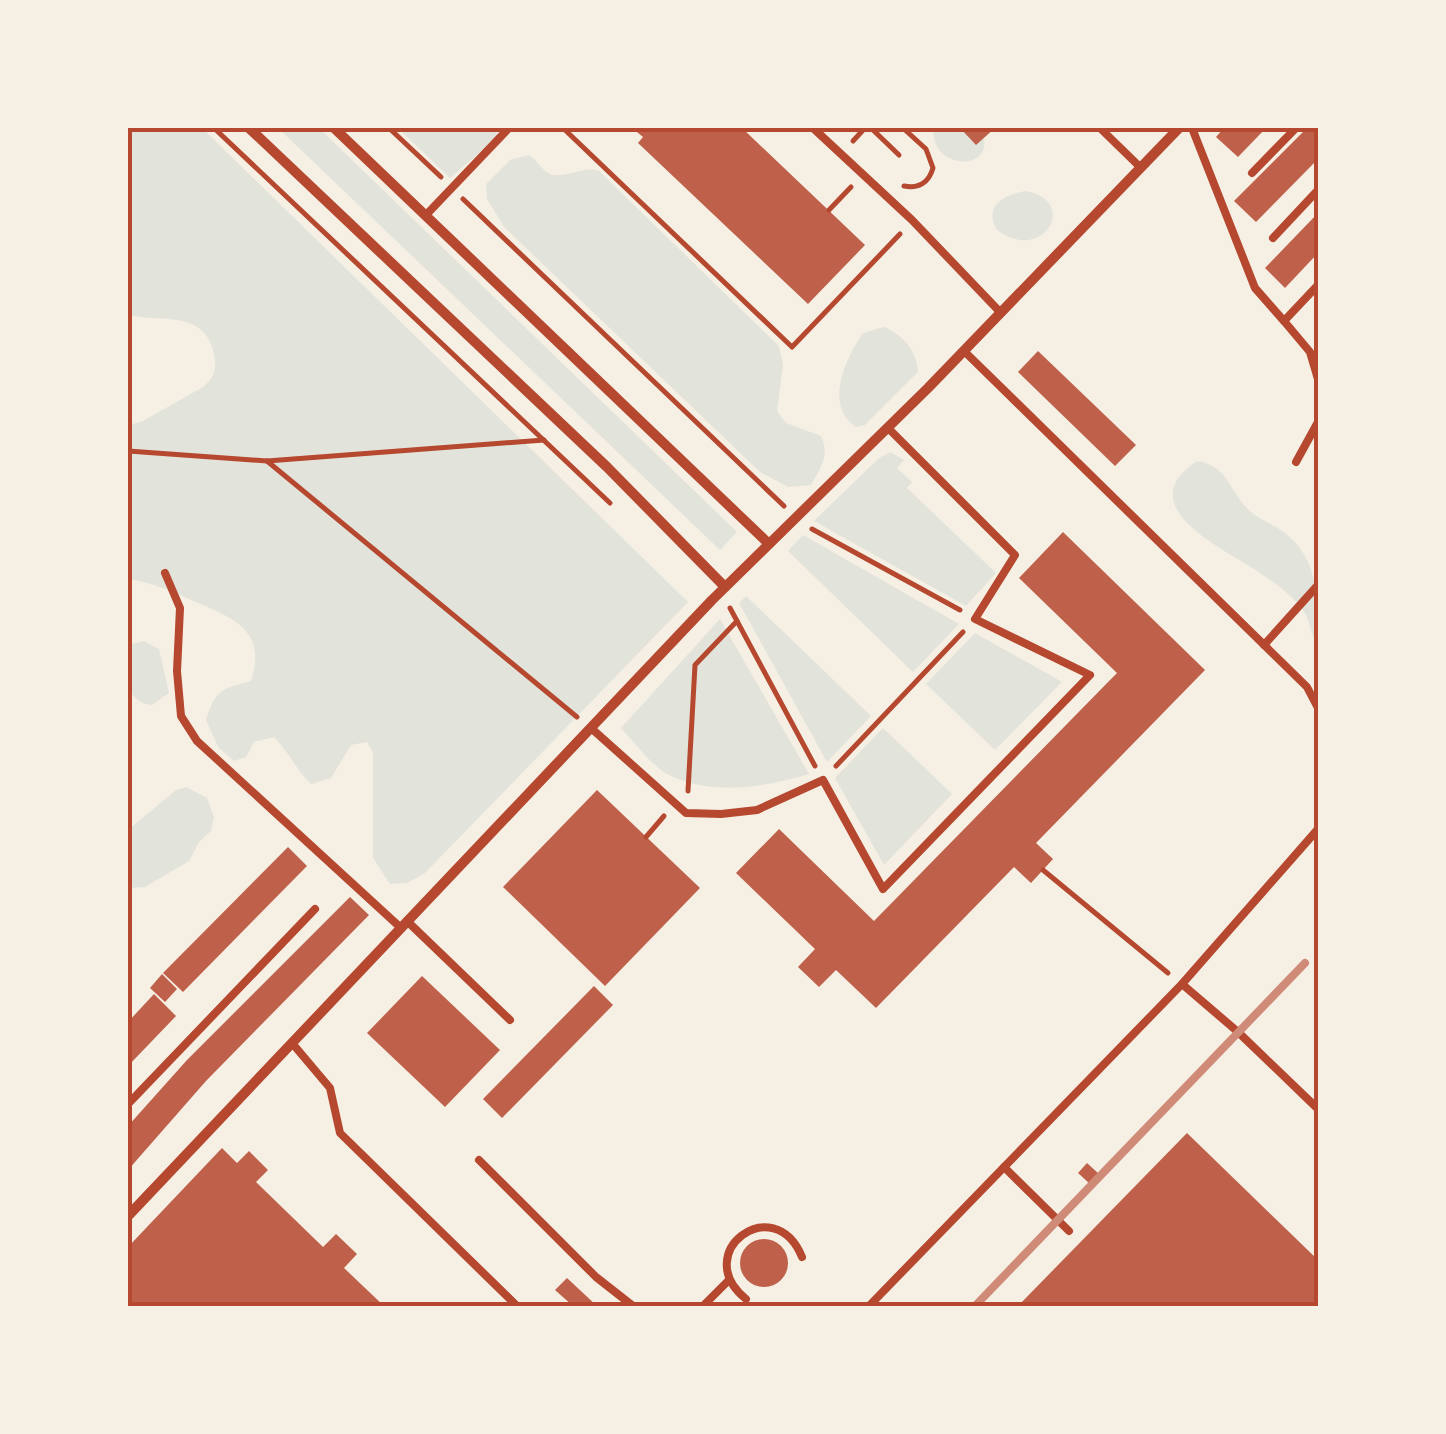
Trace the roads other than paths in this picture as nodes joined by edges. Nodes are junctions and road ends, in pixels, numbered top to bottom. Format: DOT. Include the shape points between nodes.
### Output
graph roads {
  1 [pos="249,128"];
  2 [pos="334,128"];
  3 [pos="509,128"];
  4 [pos="813,128"];
  5 [pos="1100,128"];
  6 [pos="1178,128"];
  7 [pos="1192,128"];
  8 [pos="1296,128"];
  9 [pos="1140,167"];
  10 [pos="1252,173"];
  11 [pos="1318,190"];
  12 [pos="426,216"];
  13 [pos="1272,238"];
  14 [pos="1318,285"];
  15 [pos="1000,312"];
  16 [pos="1284,321"];
  17 [pos="964,351"];
  18 [pos="1318,378"];
  19 [pos="1318,422"];
  20 [pos="888,428"];
  21 [pos="1296,462"];
  22 [pos="768,543"];
  23 [pos="165,573"];
  24 [pos="1318,586"];
  25 [pos="725,587"];
  26 [pos="1264,645"];
  27 [pos="1318,708"];
  28 [pos="591,728"];
  29 [pos="1318,830"];
  30 [pos="316,909"];
  31 [pos="404,925"];
  32 [pos="1182,984"];
  33 [pos="510,1020"];
  34 [pos="292,1043"];
  35 [pos="128,1104"];
  36 [pos="1318,1109"];
  37 [pos="479,1160"];
  38 [pos="1004,1168"];
  39 [pos="128,1216"];
  40 [pos="1068,1231"];
  41 [pos="802,1257"];
  42 [pos="729,1280"];
  43 [pos="746,1300"];
  44 [pos="517,1306"];
  45 [pos="633,1306"];
  46 [pos="703,1306"];
  47 [pos="869,1306"];
  1 -- 25 [label="street" via="608,467"];
  2 -- 12 [label="street"];
  3 -- 12 [label="lane"];
  4 -- 15 [label="lane"];
  5 -- 9 [label="lane"];
  6 -- 9 [label="street"];
  7 -- 16 [label="lane" via="1256,288"];
  8 -- 10 [label="lane"];
  9 -- 15 [label="street"];
  11 -- 13 [label="lane"];
  12 -- 22 [label="street"];
  14 -- 16 [label="lane"];
  15 -- 17 [label="street"];
  16 -- 18 [label="lane" via="1310,352"];
  17 -- 20 [label="street"];
  17 -- 26 [label="lane"];
  19 -- 21 [label="lane"];
  20 -- 22 [label="street"];
  20 -- 28 [label="lane" via="1015,556 976,618 1090,675 882,890 823,780 757,810 686,814"];
  22 -- 25 [label="street"];
  23 -- 31 [label="lane" via="180,608 182,716 197,741"];
  24 -- 26 [label="lane"];
  25 -- 28 [label="street"];
  26 -- 27 [label="lane" via="1307,687"];
  28 -- 31 [label="street"];
  29 -- 32 [label="lane"];
  30 -- 35 [label="lane"];
  31 -- 33 [label="lane"];
  31 -- 34 [label="street"];
  32 -- 36 [label="lane"];
  32 -- 38 [label="lane"];
  34 -- 39 [label="street"];
  34 -- 44 [label="lane" via="330,1088 340,1133"];
  37 -- 45 [label="lane"];
  38 -- 40 [label="lane"];
  38 -- 47 [label="lane"];
  41 -- 42 [label="lane" via="790,1236 754,1228 733,1243"];
  42 -- 43 [label="lane"];
  42 -- 46 [label="lane"];
}
